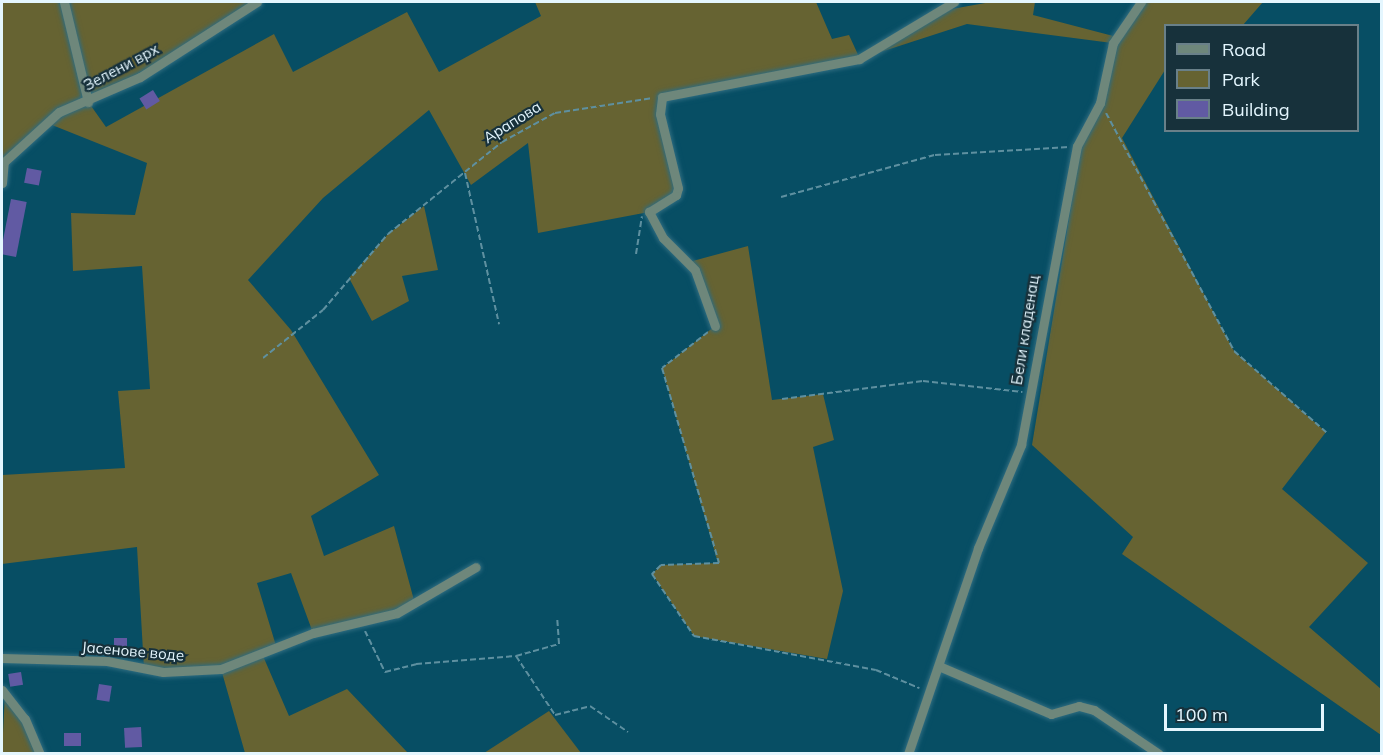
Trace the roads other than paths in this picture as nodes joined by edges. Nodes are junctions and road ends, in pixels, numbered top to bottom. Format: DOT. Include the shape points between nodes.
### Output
graph roads {
  1 [pos="64,2"];
  2 [pos="257,2"];
  3 [pos="954,2"];
  4 [pos="1142,2"];
  5 [pos="88,102"];
  6 [pos="3,162"];
  7 [pos="2,183"];
  8 [pos="716,326"];
  9 [pos="476,567"];
  10 [pos="2,658"];
  11 [pos="941,667"];
  12 [pos="2,690"];
  13 [pos="40,753"];
  14 [pos="908,753"];
  15 [pos="1160,753"];
  1 -- 5 [label="street"];
  2 -- 5 [label="street, Зелени врх" via="140,77"];
  3 -- 8 [label="street" via="859,59 662,97 660,114 678,188 672,199 649,212 663,238 695,270"];
  4 -- 11 [label="street, Бели кладенац" via="1113,43 1100,103 1077,146 1021,446 978,548"];
  5 -- 6 [label="street, Зелени врх" via="59,112"];
  6 -- 7 [label="street, Зелени врх"];
  9 -- 10 [label="street, Јасенове воде" via="416,604 362,623 313,633 221,669 163,672 106,661"];
  11 -- 14 [label="street, Бели кладенац" via="928,692"];
  11 -- 15 [label="street" via="1051,714 1079,706 1094,710"];
  12 -- 13 [label="street" via="26,719"];
}
